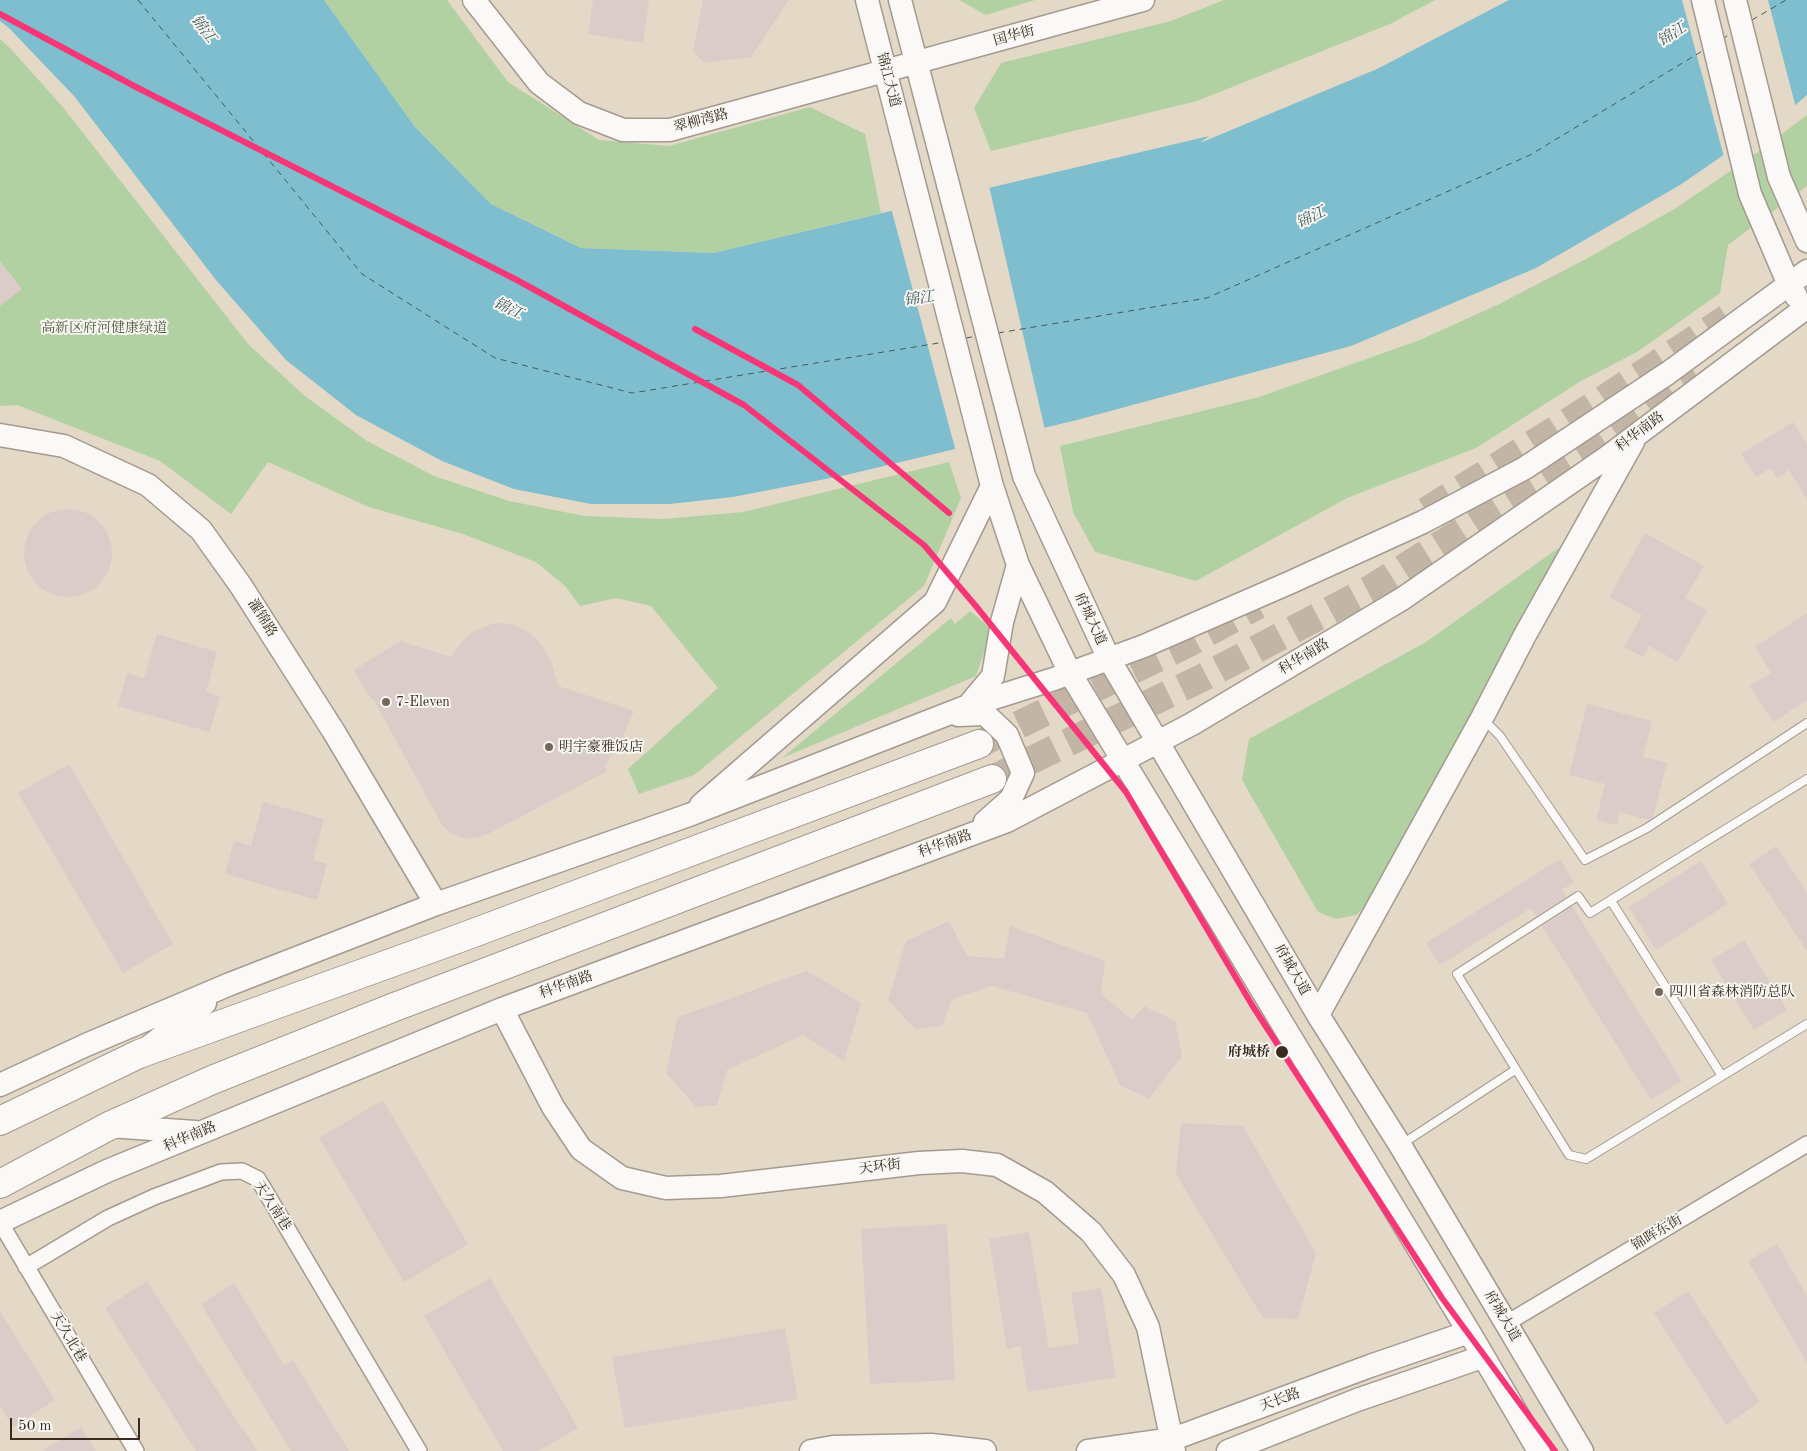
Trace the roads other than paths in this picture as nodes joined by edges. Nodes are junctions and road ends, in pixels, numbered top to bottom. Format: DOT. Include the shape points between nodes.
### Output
graph roads {
  1 [pos="474,0"];
  2 [pos="867,0"];
  3 [pos="900,0"];
  4 [pos="1142,0"];
  5 [pos="1703,0"];
  6 [pos="1735,0"];
  7 [pos="916,63"];
  8 [pos="885,70"];
  9 [pos="1807,241"];
  10 [pos="1807,271"];
  11 [pos="1789,285"];
  12 [pos="1806,310"];
  13 [pos="0,435"];
  14 [pos="1636,435"];
  15 [pos="992,486"];
  16 [pos="1018,565"];
  17 [pos="1109,658"];
  18 [pos="1070,673"];
  19 [pos="968,706"];
  20 [pos="941,716"];
  21 [pos="1482,718"];
  22 [pos="1807,723"];
  23 [pos="1159,742"];
  24 [pos="980,744"];
  25 [pos="1122,761"];
  26 [pos="992,779"];
  27 [pos="1807,779"];
  28 [pos="689,815"];
  29 [pos="971,834"];
  30 [pos="1611,901"];
  31 [pos="436,904"];
  32 [pos="230,984"];
  33 [pos="502,1009"];
  34 [pos="1318,1014"];
  35 [pos="1807,1024"];
  36 [pos="139,1054"];
  37 [pos="1516,1070"];
  38 [pos="1722,1076"];
  39 [pos="2,1079"];
  40 [pos="0,1121"];
  41 [pos="109,1126"];
  42 [pos="200,1132"];
  43 [pos="1807,1144"];
  44 [pos="1400,1146"];
  45 [pos="0,1184"];
  46 [pos="0,1222"];
  47 [pos="26,1267"];
  48 [pos="1507,1322"];
  49 [pos="1469,1332"];
  50 [pos="1482,1357"];
  51 [pos="1174,1445"];
  52 [pos="136,1451"];
  53 [pos="419,1451"];
  54 [pos="811,1451"];
  55 [pos="985,1451"];
  56 [pos="1088,1451"];
  57 [pos="1228,1451"];
  58 [pos="1539,1451"];
  59 [pos="1582,1451"];
  1 -- 8 [label="main road, 翠柳湾路" via="539,82 579,113 622,130 670,130"];
  2 -- 8 [label="main road, 锦江大道"];
  3 -- 7 [label="main road"];
  4 -- 7 [label="main road, 国华街"];
  5 -- 11 [label="main road" via="1750,194"];
  6 -- 9 [label="main road" via="1779,177"];
  7 -- 8 [label="main road, 国华街"];
  7 -- 17 [label="main road, 府城大道" via="1024,476"];
  8 -- 15 [label="main road, 锦江大道"];
  10 -- 11 [label="main road"];
  11 -- 12 [label="main road"];
  11 -- 17 [label="main road" via="1668,373 1525,468 1414,526 1253,599"];
  12 -- 14 [label="main road, 科华南路"];
  13 -- 31 [label="main road, 濯锦路" via="64,446 148,485 201,530 241,586 329,724"];
  14 -- 21 [label="main road"];
  14 -- 23 [label="main road, 科华南路" via="1402,599"];
  15 -- 16 [label="main road"];
  15 -- 28 [label="main road" via="935,602"];
  16 -- 18 [label="main road"];
  16 -- 19 [label="main road" via="1002,622 993,676"];
  17 -- 18 [label="main road"];
  17 -- 23 [label="main road, 府城大道"];
  18 -- 19 [label="main road"];
  18 -- 25 [label="main road"];
  19 -- 20 [label="main road"];
  20 -- 28 [label="main road"];
  20 -- 29 [label="main road" via="985,714 1007,735 1023,772 1011,799"];
  21 -- 22 [label="lane" via="1500,736 1585,860 1646,828"];
  21 -- 34 [label="main road"];
  23 -- 25 [label="main road, 科华南路"];
  23 -- 34 [label="main road, 府城大道"];
  24 -- 36 [label="highway"];
  25 -- 29 [label="main road, 科华南路" via="1007,821"];
  25 -- 49 [label="main road"];
  26 -- 41 [label="highway" via="383,1012 212,1080"];
  27 -- 30 [label="lane"];
  28 -- 31 [label="main road"];
  29 -- 33 [label="main road, 科华南路"];
  30 -- 37 [label="lane" via="1590,913 1578,896 1457,974"];
  30 -- 38 [label="lane"];
  31 -- 32 [label="main road"];
  32 -- 36 [label="main road"];
  32 -- 39 [label="main road"];
  33 -- 42 [label="main road, 科华南路"];
  33 -- 51 [label="main road, 天环街" via="553,1107 580,1149 622,1178 666,1188 712,1186 962,1161 997,1164 1045,1192 1091,1232 1124,1275 1148,1327"];
  34 -- 44 [label="main road, 府城大道"];
  35 -- 38 [label="lane"];
  36 -- 40 [label="highway"];
  37 -- 38 [label="lane" via="1569,1155 1586,1159"];
  37 -- 44 [label="lane"];
  41 -- 42 [label="main road"];
  41 -- 45 [label="highway"];
  42 -- 46 [label="main road, 科华南路" via="107,1171"];
  43 -- 48 [label="street, 锦晖东街"];
  44 -- 48 [label="main road, 府城大道"];
  46 -- 47 [label="street, 天久北巷"];
  47 -- 52 [label="street, 天久北巷"];
  47 -- 53 [label="street, 天久南巷" via="108,1218 154,1197 221,1172 242,1171 258,1179"];
  48 -- 59 [label="main road, 府城大道"];
  49 -- 50 [label="main road"];
  49 -- 51 [label="main road, 天长路" via="1370,1366"];
  50 -- 57 [label="main road, 天长路" via="1357,1400"];
  50 -- 58 [label="main road"];
  51 -- 56 [label="main road, 天长路"];
  54 -- 55 [label="main road" via="833,1447 931,1445"];
}
